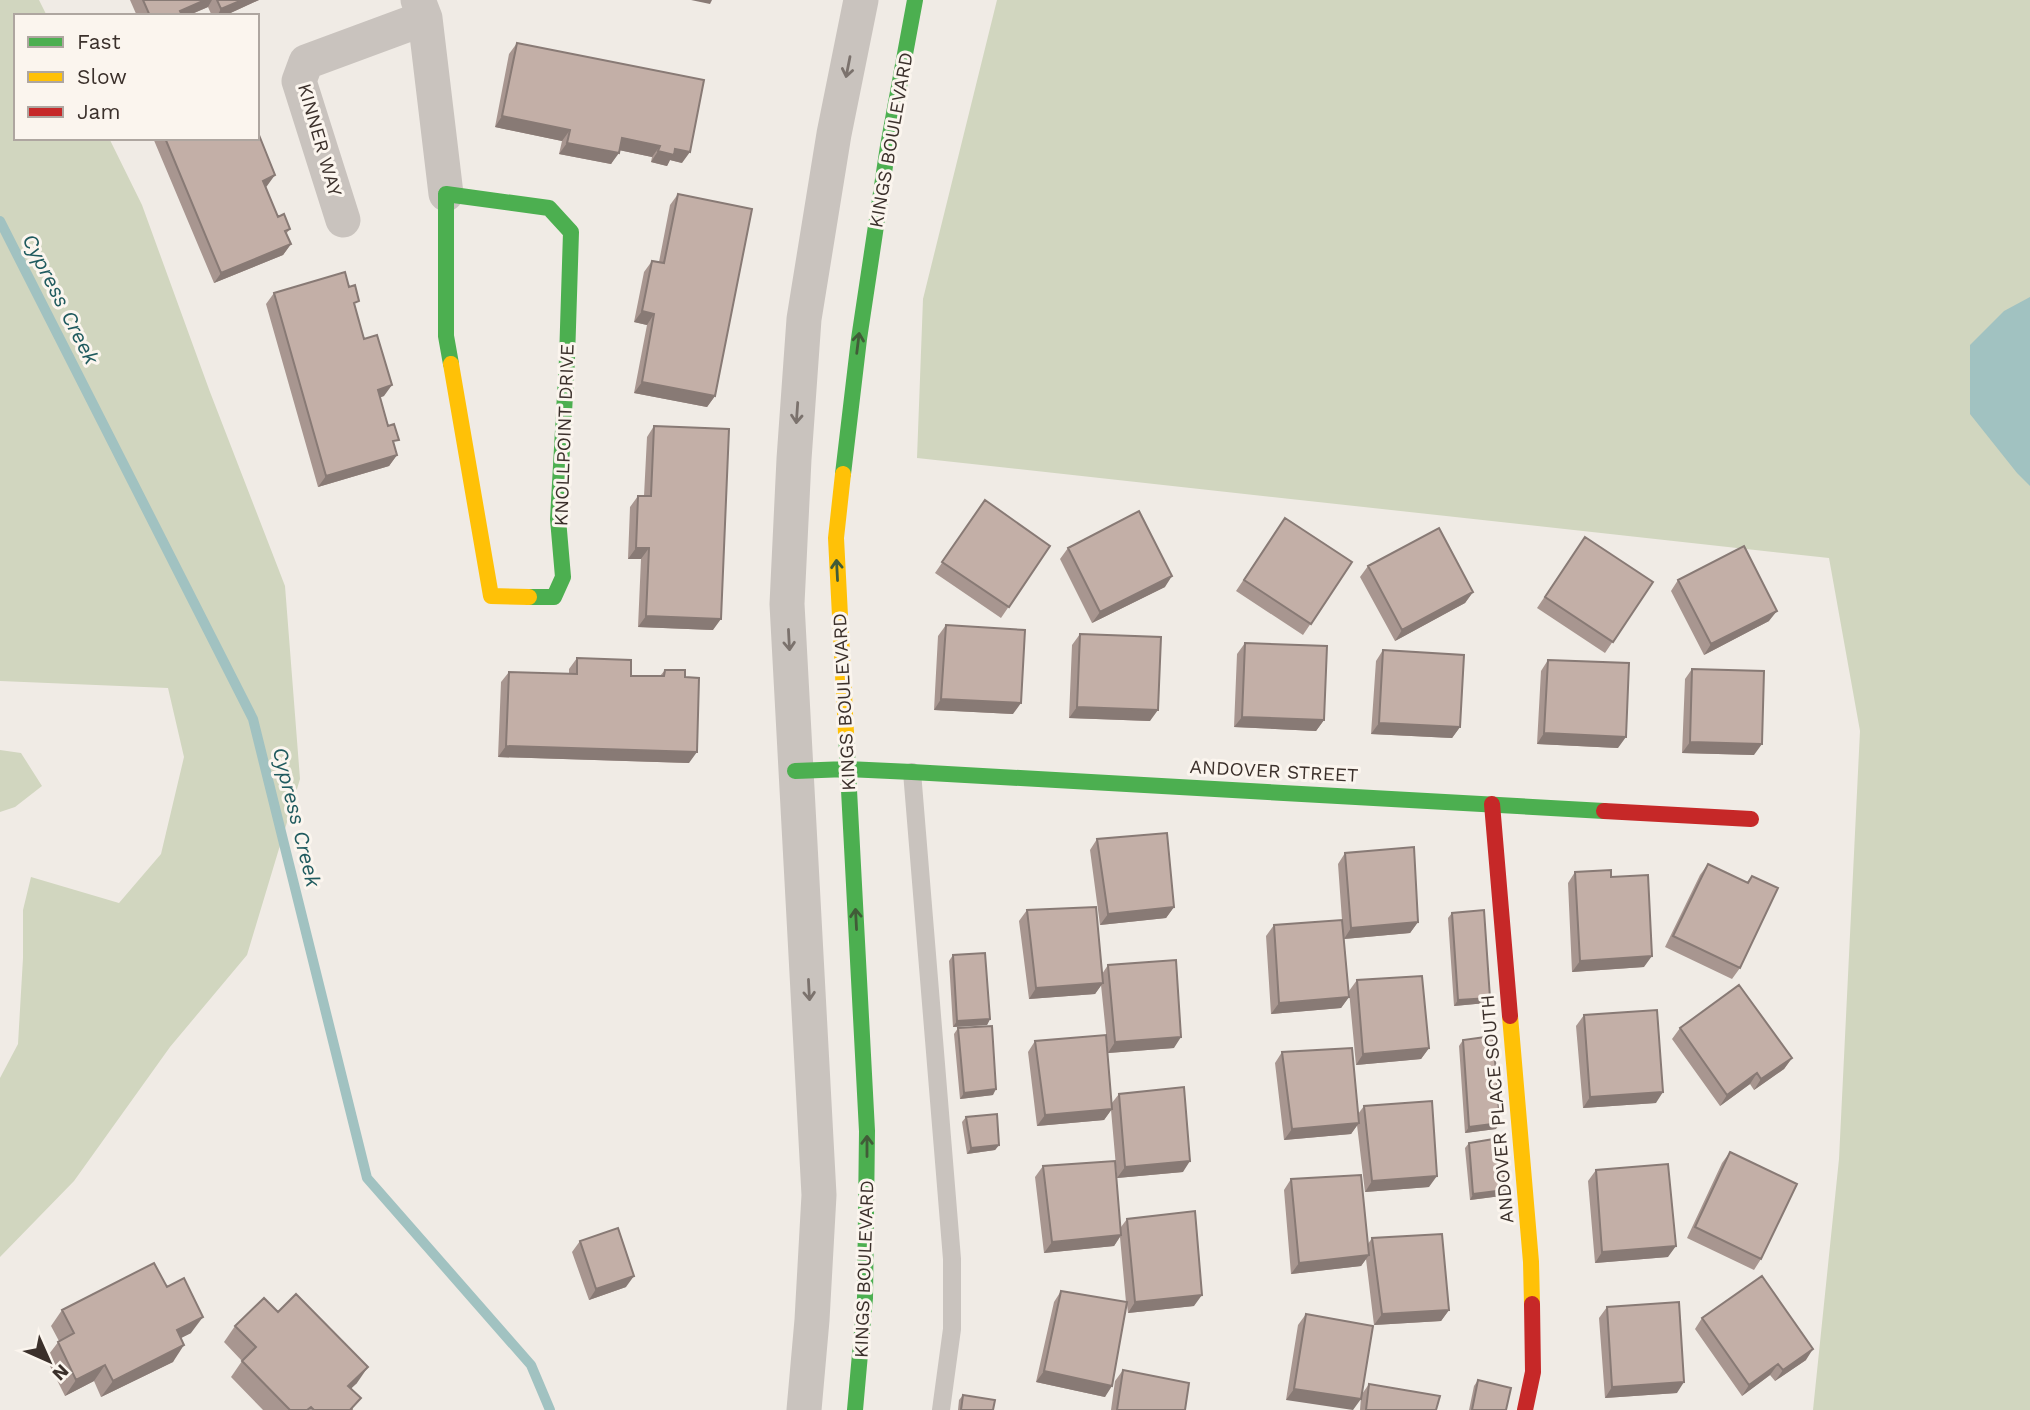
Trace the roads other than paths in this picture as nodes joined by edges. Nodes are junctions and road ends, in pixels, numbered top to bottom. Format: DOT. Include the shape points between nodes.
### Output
graph roads {
  1 [pos="861,0"];
  2 [pos="915,0"];
  3 [pos="422,9"];
  4 [pos="446,194"];
  5 [pos="343,220"];
  6 [pos="847,769"];
  7 [pos="795,771"];
  8 [pos="912,772"];
  9 [pos="1492,804"];
  10 [pos="1751,819"];
  11 [pos="804,1410"];
  12 [pos="855,1410"];
  13 [pos="941,1410"];
  14 [pos="1525,1410"];
  1 -- 7 [label="street, one-way" via="804,319 787,604"];
  6 -- 2 [label="street, KINGS BOULEVARD, one-way" via="836,538 859,339"];
  3 -- 4 [label="street, KNOLLPOINT DRIVE"];
  3 -- 5 [label="street, KINNER WAY" via="306,62 299,81"];
  4 -- 4 [label="street, KNOLLPOINT DRIVE" via="549,208 570,232 558,519 564,577 554,597 491,596 446,336"];
  6 -- 7 [label="street, ANDOVER STREET"];
  6 -- 8 [label="street, ANDOVER STREET"];
  12 -- 6 [label="street, KINGS BOULEVARD, one-way" via="864,1298 867,1131"];
  7 -- 11 [label="street, one-way" via="818,1195"];
  8 -- 9 [label="street, ANDOVER STREET"];
  8 -- 13 [label="lane" via="952,1259 952,1329"];
  9 -- 10 [label="street, ANDOVER STREET"];
  9 -- 14 [label="street, ANDOVER PLACE SOUTH" via="1531,1262 1533,1372"];
}
